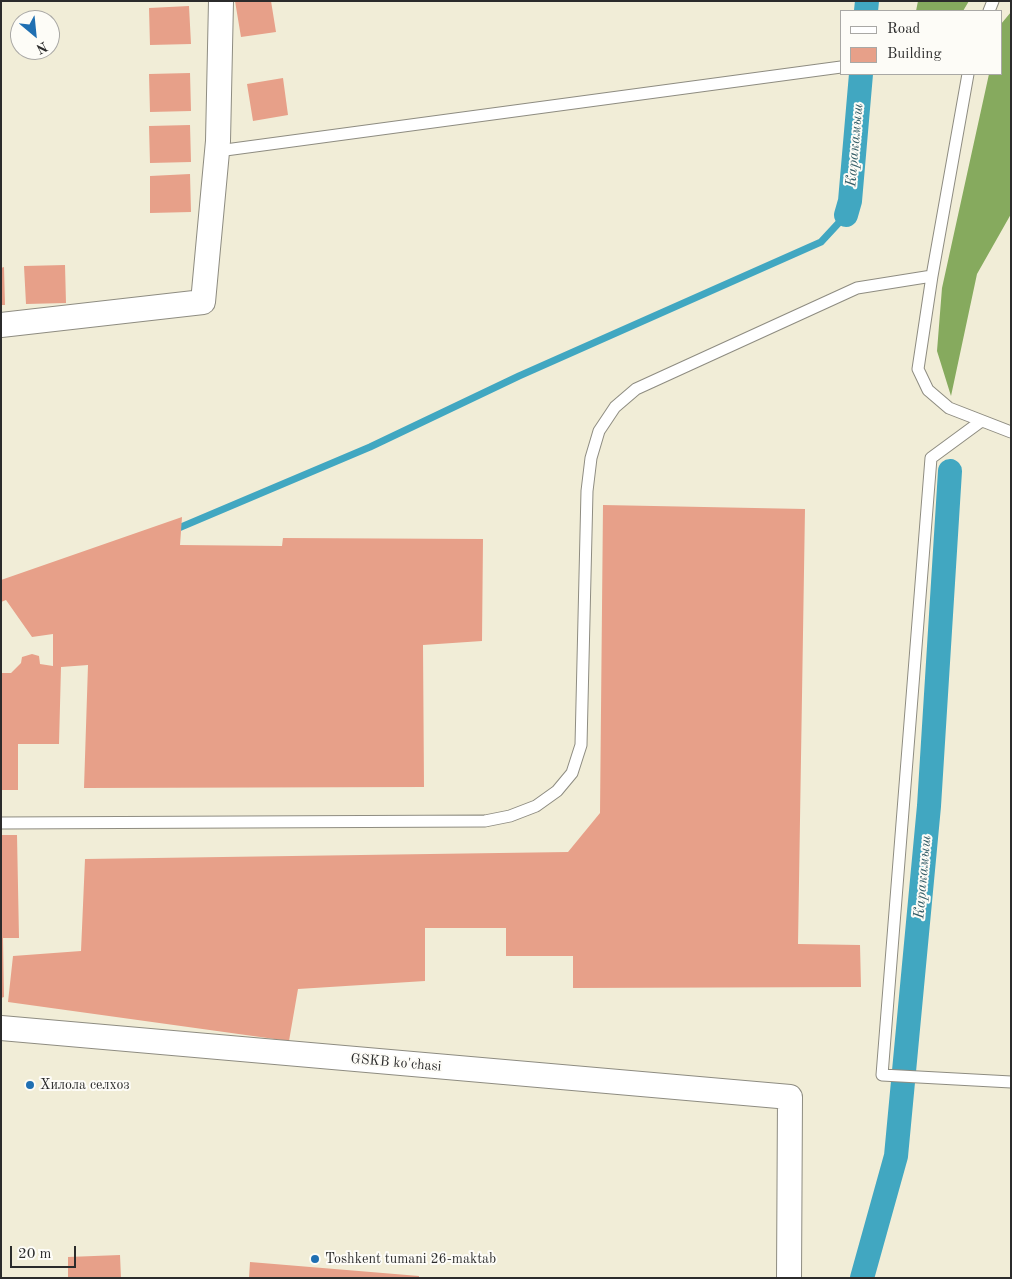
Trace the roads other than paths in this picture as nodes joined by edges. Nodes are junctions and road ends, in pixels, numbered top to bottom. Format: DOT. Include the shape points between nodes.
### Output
graph roads {
  1 [pos="221,1"];
  2 [pos="836,68"];
  3 [pos="968,75"];
  4 [pos="218,151"];
  5 [pos="932,276"];
  6 [pos="1,325"];
  7 [pos="980,422"];
  8 [pos="1011,432"];
  9 [pos="1,823"];
  10 [pos="1,1028"];
  11 [pos="1011,1082"];
  12 [pos="788,1278"];
  1 -- 4 [label="street"];
  2 -- 4 [label="lane"];
  3 -- 5 [label="lane"];
  4 -- 6 [label="street" via="203,302"];
  5 -- 7 [label="lane" via="918,369 928,390 949,408"];
  5 -- 9 [label="lane" via="857,288 636,389 615,407 599,431 591,458 587,491 581,745 572,773 557,791 536,806 485,821"];
  7 -- 8 [label="lane"];
  7 -- 11 [label="lane" via="931,458 882,1074"];
  10 -- 12 [label="street, GSKB ko'chasi" via="790,1097"];
}
